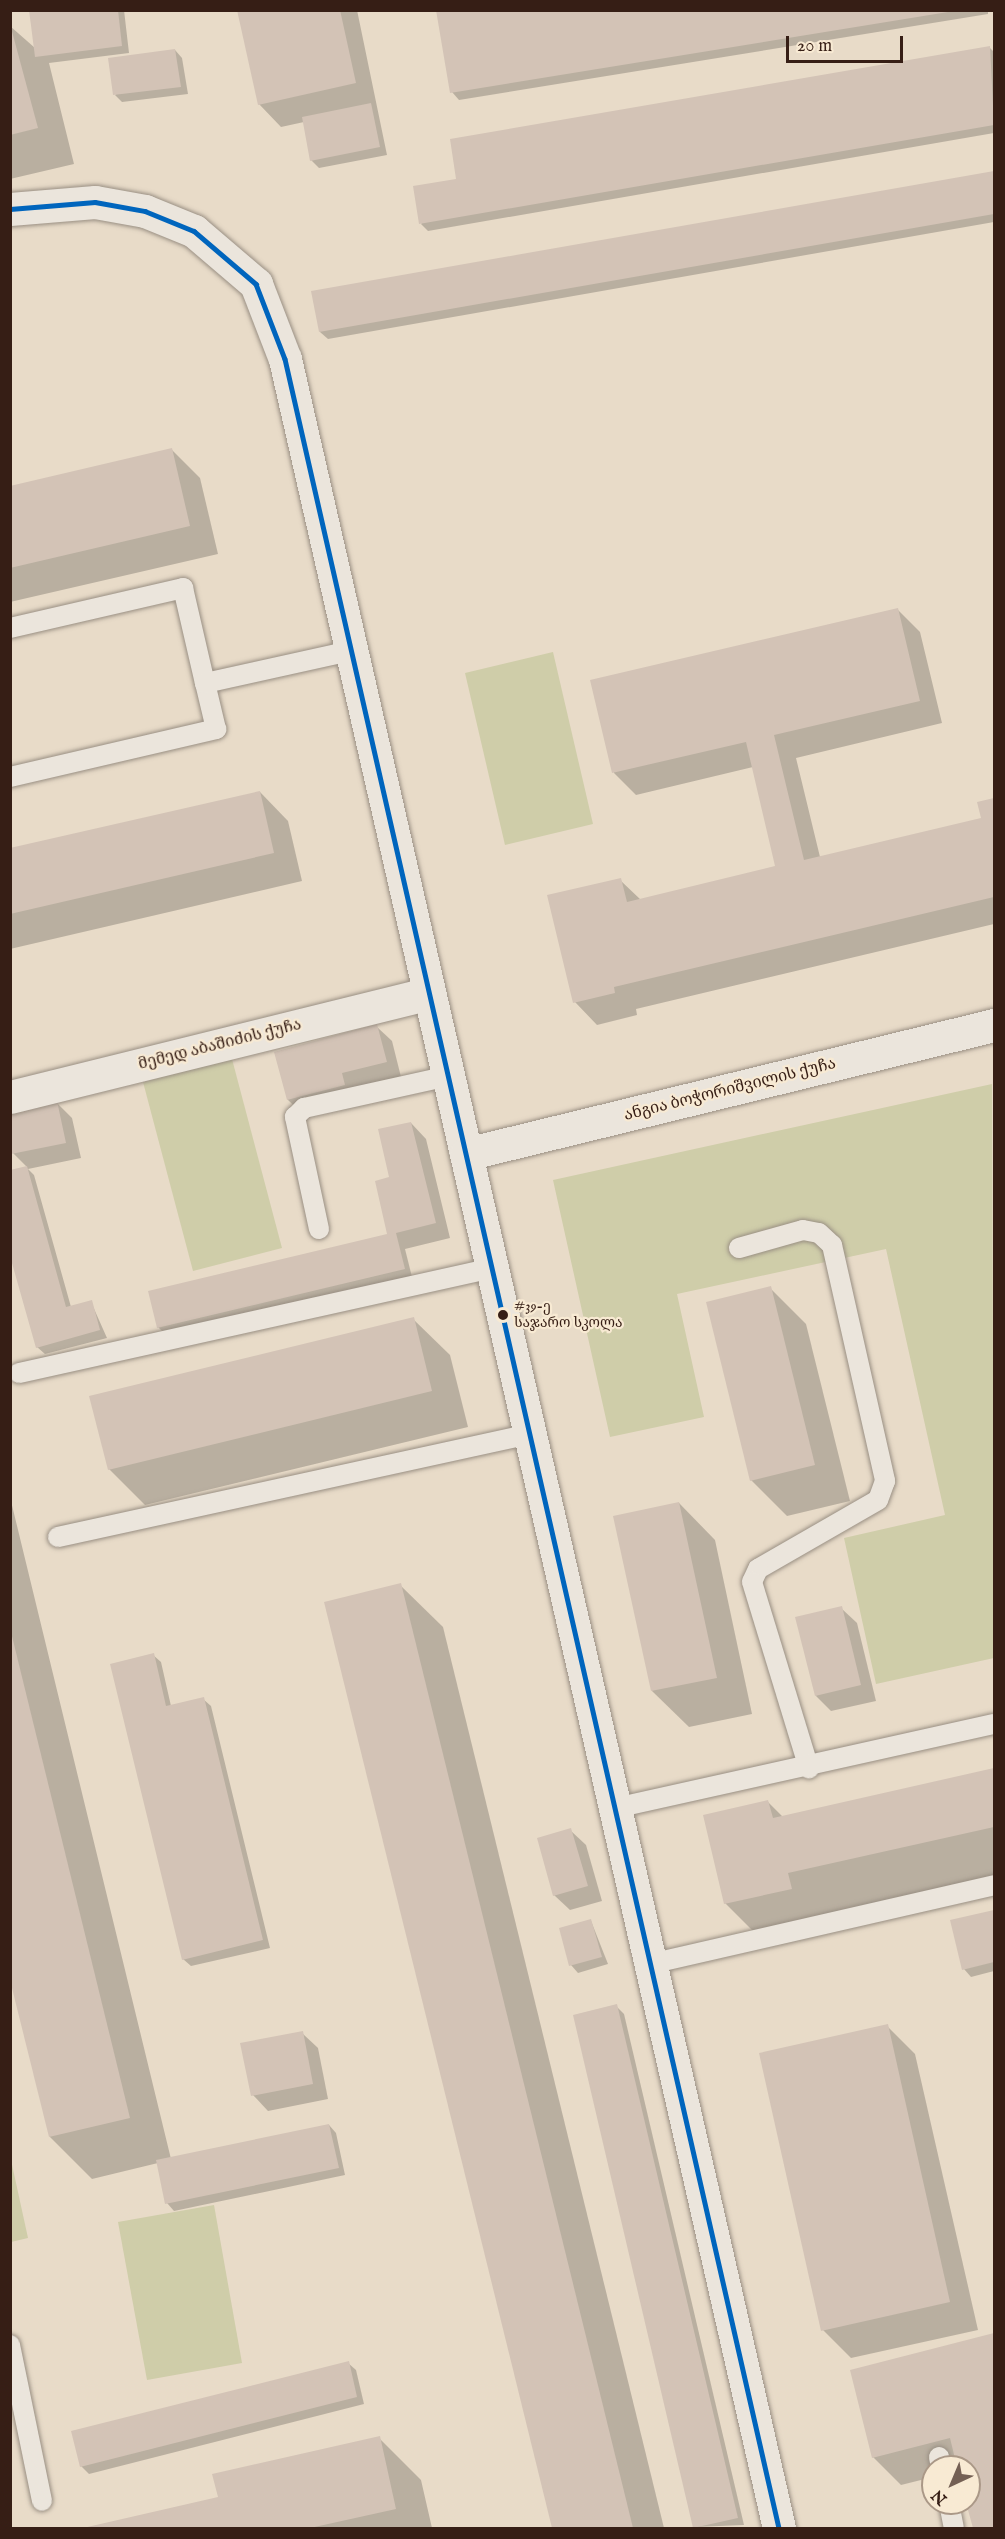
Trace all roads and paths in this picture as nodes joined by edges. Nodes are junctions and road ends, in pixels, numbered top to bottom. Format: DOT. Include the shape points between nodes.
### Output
graph roads {
  1 [pos="10,209"];
  2 [pos="10,628"];
  3 [pos="351,651"];
  4 [pos="205,683"];
  5 [pos="10,777"];
  6 [pos="429,993"];
  7 [pos="994,1025"];
  8 [pos="448,1076"];
  9 [pos="10,1097"];
  10 [pos="466,1154"];
  11 [pos="319,1229"];
  12 [pos="739,1248"];
  13 [pos="490,1269"];
  14 [pos="20,1373"];
  15 [pos="526,1435"];
  16 [pos="58,1537"];
  17 [pos="994,1724"];
  18 [pos="809,1768"];
  19 [pos="615,1808"];
  20 [pos="994,1886"];
  21 [pos="650,1964"];
  22 [pos="10,2345"];
  23 [pos="42,2500"];
  24 [pos="779,2529"];
  1 -- 3 [label="street" via="95,202 145,211 194,231 256,284 285,359"];
  2 -- 4 [label="lane" via="183,588"];
  3 -- 4 [label="lane"];
  3 -- 6 [label="street"];
  4 -- 5 [label="lane" via="216,729"];
  6 -- 8 [label="street"];
  6 -- 9 [label="street, მემედ აბაშიძის ქუჩა"];
  7 -- 10 [label="street, ანგია ბოჭორიშვილის ქუჩა"];
  8 -- 10 [label="street"];
  8 -- 11 [label="lane" via="304,1108 295,1117"];
  10 -- 13 [label="street"];
  12 -- 18 [label="lane" via="803,1230 819,1233 832,1245 885,1481 878,1500 758,1569 752,1582"];
  13 -- 14 [label="lane"];
  13 -- 15 [label="street"];
  15 -- 16 [label="lane"];
  15 -- 19 [label="street"];
  17 -- 18 [label="lane"];
  18 -- 19 [label="lane"];
  19 -- 21 [label="street"];
  20 -- 21 [label="lane"];
  21 -- 24 [label="street"];
  22 -- 23 [label="lane"];
}
